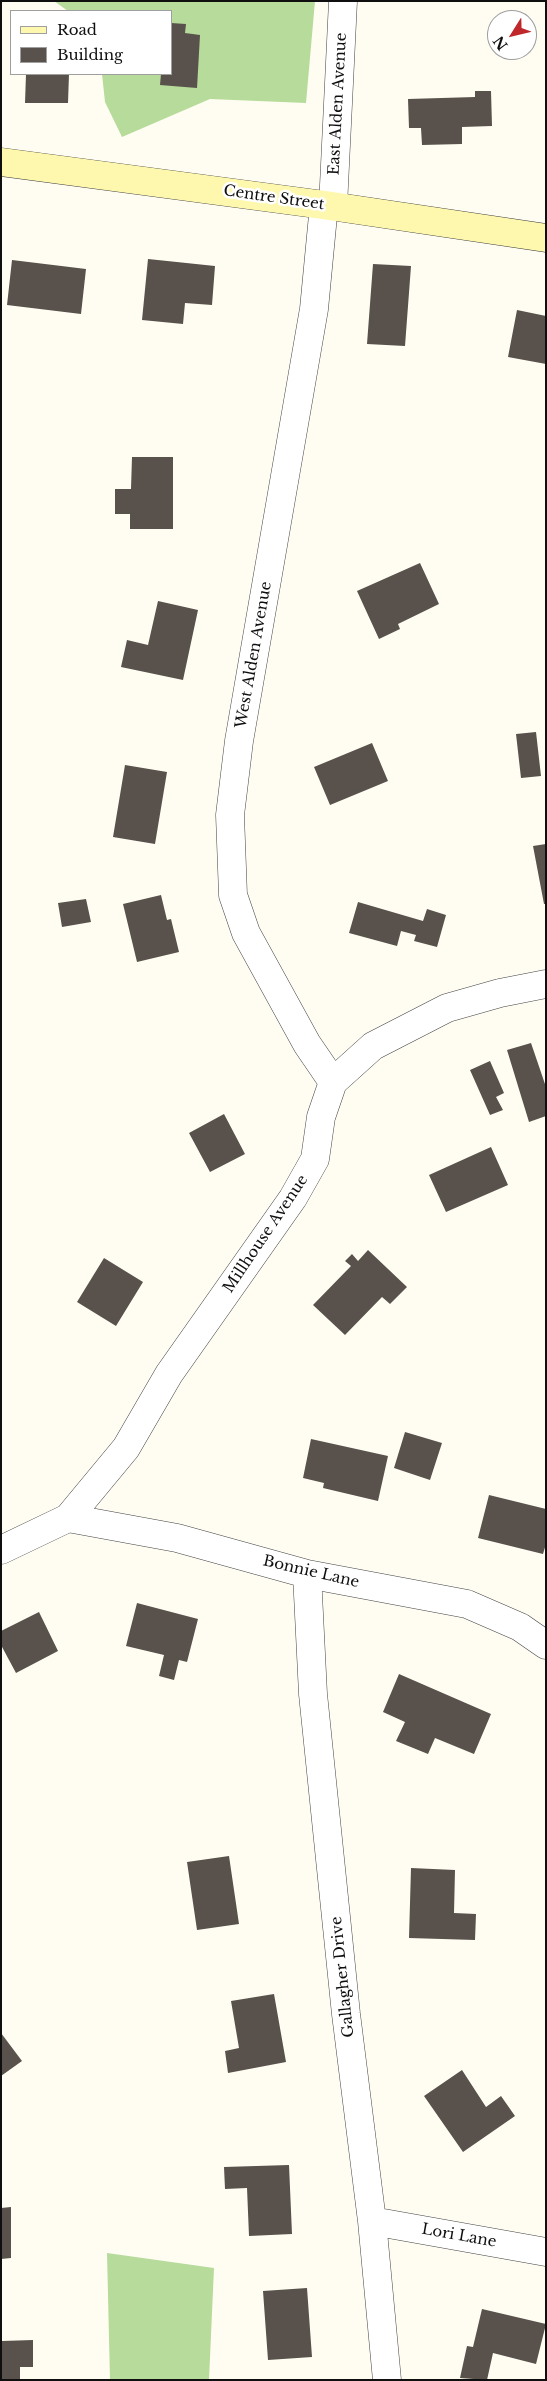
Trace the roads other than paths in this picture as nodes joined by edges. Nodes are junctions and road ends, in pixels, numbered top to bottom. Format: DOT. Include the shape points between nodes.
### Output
graph roads {
  1 [pos="343,1"];
  2 [pos="1,162"];
  3 [pos="329,205"];
  4 [pos="546,238"];
  5 [pos="546,984"];
  6 [pos="333,1082"];
  7 [pos="68,1518"];
  8 [pos="1,1550"];
  9 [pos="307,1574"];
  10 [pos="546,1644"];
  11 [pos="372,2221"];
  12 [pos="546,2252"];
  13 [pos="387,2380"];
  1 -- 3 [label="street, East Alden Avenue"];
  2 -- 3 [label="main road, Centre Street"];
  3 -- 4 [label="main road, Centre Street"];
  3 -- 6 [label="street, West Alden Avenue" via="239,741 230,815 233,896 246,933 307,1044"];
  5 -- 6 [label="street, Millhouse Avenue" via="447,1008 374,1046"];
  6 -- 7 [label="street, Millhouse Avenue" via="321,1117 315,1159 293,1198 170,1374 126,1448"];
  7 -- 8 [label="street"];
  7 -- 9 [label="street, Bonnie Lane" via="177,1538"];
  9 -- 10 [label="street, Bonnie Lane" via="468,1604 520,1626"];
  9 -- 11 [label="street, Gallagher Drive" via="313,1694 346,2014"];
  11 -- 12 [label="street, Lori Lane"];
  11 -- 13 [label="street, Gallagher Drive"];
}
